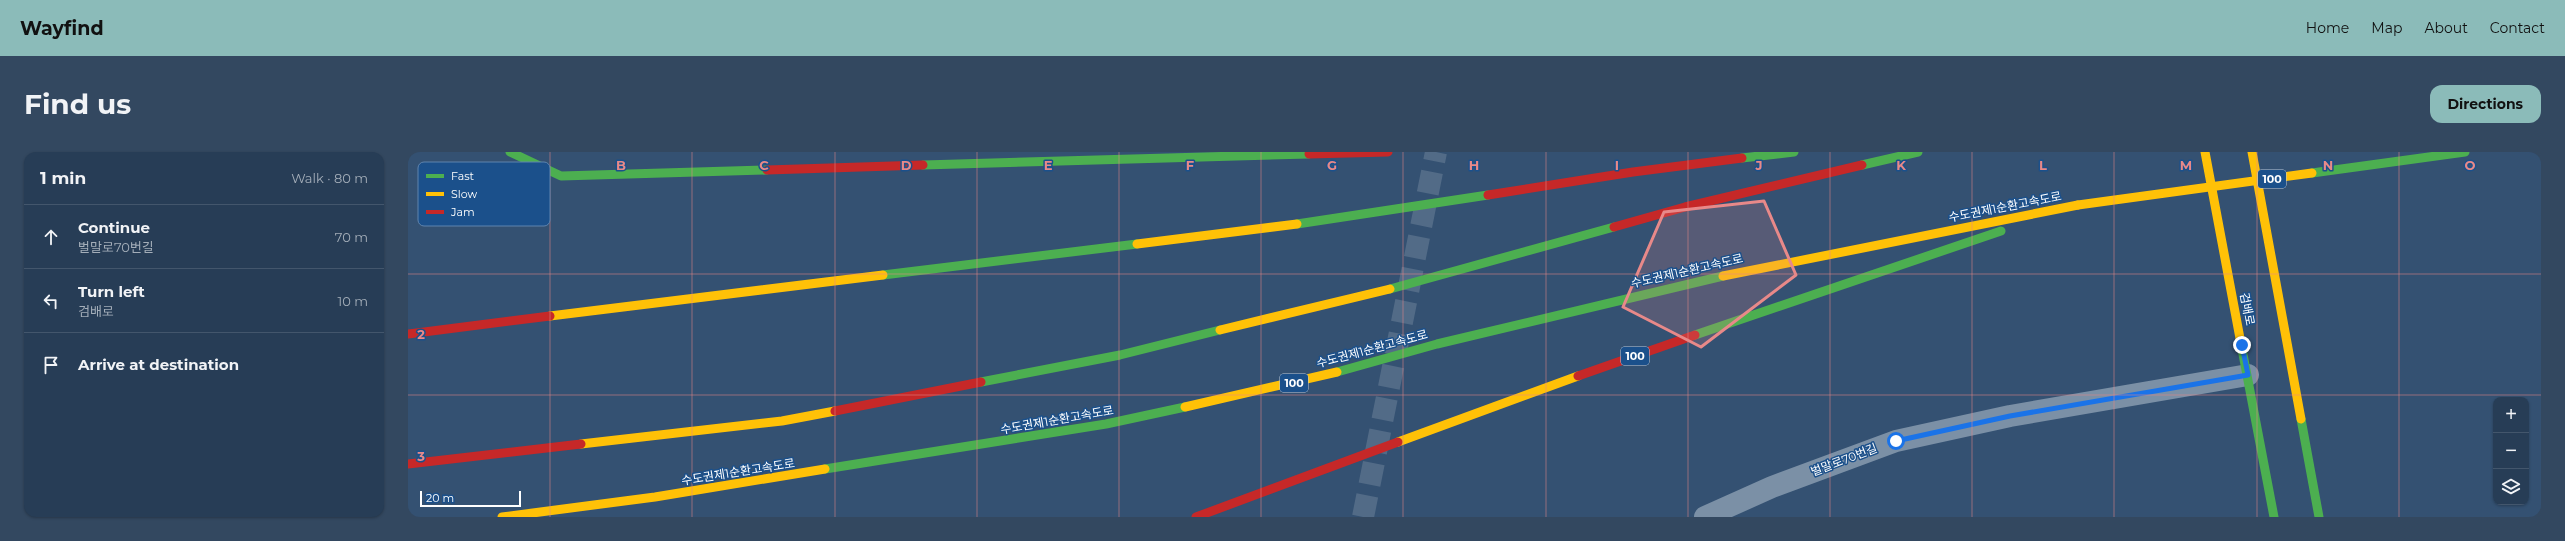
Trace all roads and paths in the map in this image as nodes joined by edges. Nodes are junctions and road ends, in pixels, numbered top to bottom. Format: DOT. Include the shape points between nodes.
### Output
graph roads {
  1 [pos="510,152"];
  2 [pos="1388,152"];
  3 [pos="1794,152"];
  4 [pos="1918,152"];
  5 [pos="2205,152"];
  6 [pos="2252,152"];
  7 [pos="2465,152"];
  8 [pos="531,162"];
  9 [pos="550,171"];
  10 [pos="2078,205"];
  11 [pos="408,334"];
  12 [pos="2248,375"];
  13 [pos="2308,463"];
  14 [pos="408,464"];
  15 [pos="2266,470"];
  16 [pos="502,517"];
  17 [pos="1196,517"];
  18 [pos="1705,517"];
  19 [pos="2264,517"];
  20 [pos="2274,517"];
  21 [pos="2319,517"];
  22 [pos="2324,517"];
  1 -- 8 [label="main road"];
  2 -- 9 [label="main road" via="561,176"];
  3 -- 11 [label="main road" via="1633,172 1348,218"];
  4 -- 14 [label="main road" via="1685,207 1402,286 1120,355 782,421"];
  5 -- 12 [label="main road, 검배로"];
  6 -- 13 [label="main road"];
  7 -- 10 [label="main road, 수도권제1순환고속도로 / 100, bridge"];
  10 -- 16 [label="main road, 수도권제1순환고속도로 / 100" via="1767,264 1437,344 1299,382 1106,424 654,498"];
  10 -- 17 [label="main road, 수도권제1순환고속도로 / 100" via="1618,361"];
  12 -- 15 [label="main road, 검배로"];
  12 -- 18 [label="street, 벌말로70번길" via="2010,416 1896,441 1772,487"];
  13 -- 21 [label="main road"];
  13 -- 22 [label="main road"];
  15 -- 19 [label="main road"];
  15 -- 20 [label="main road"];
}
